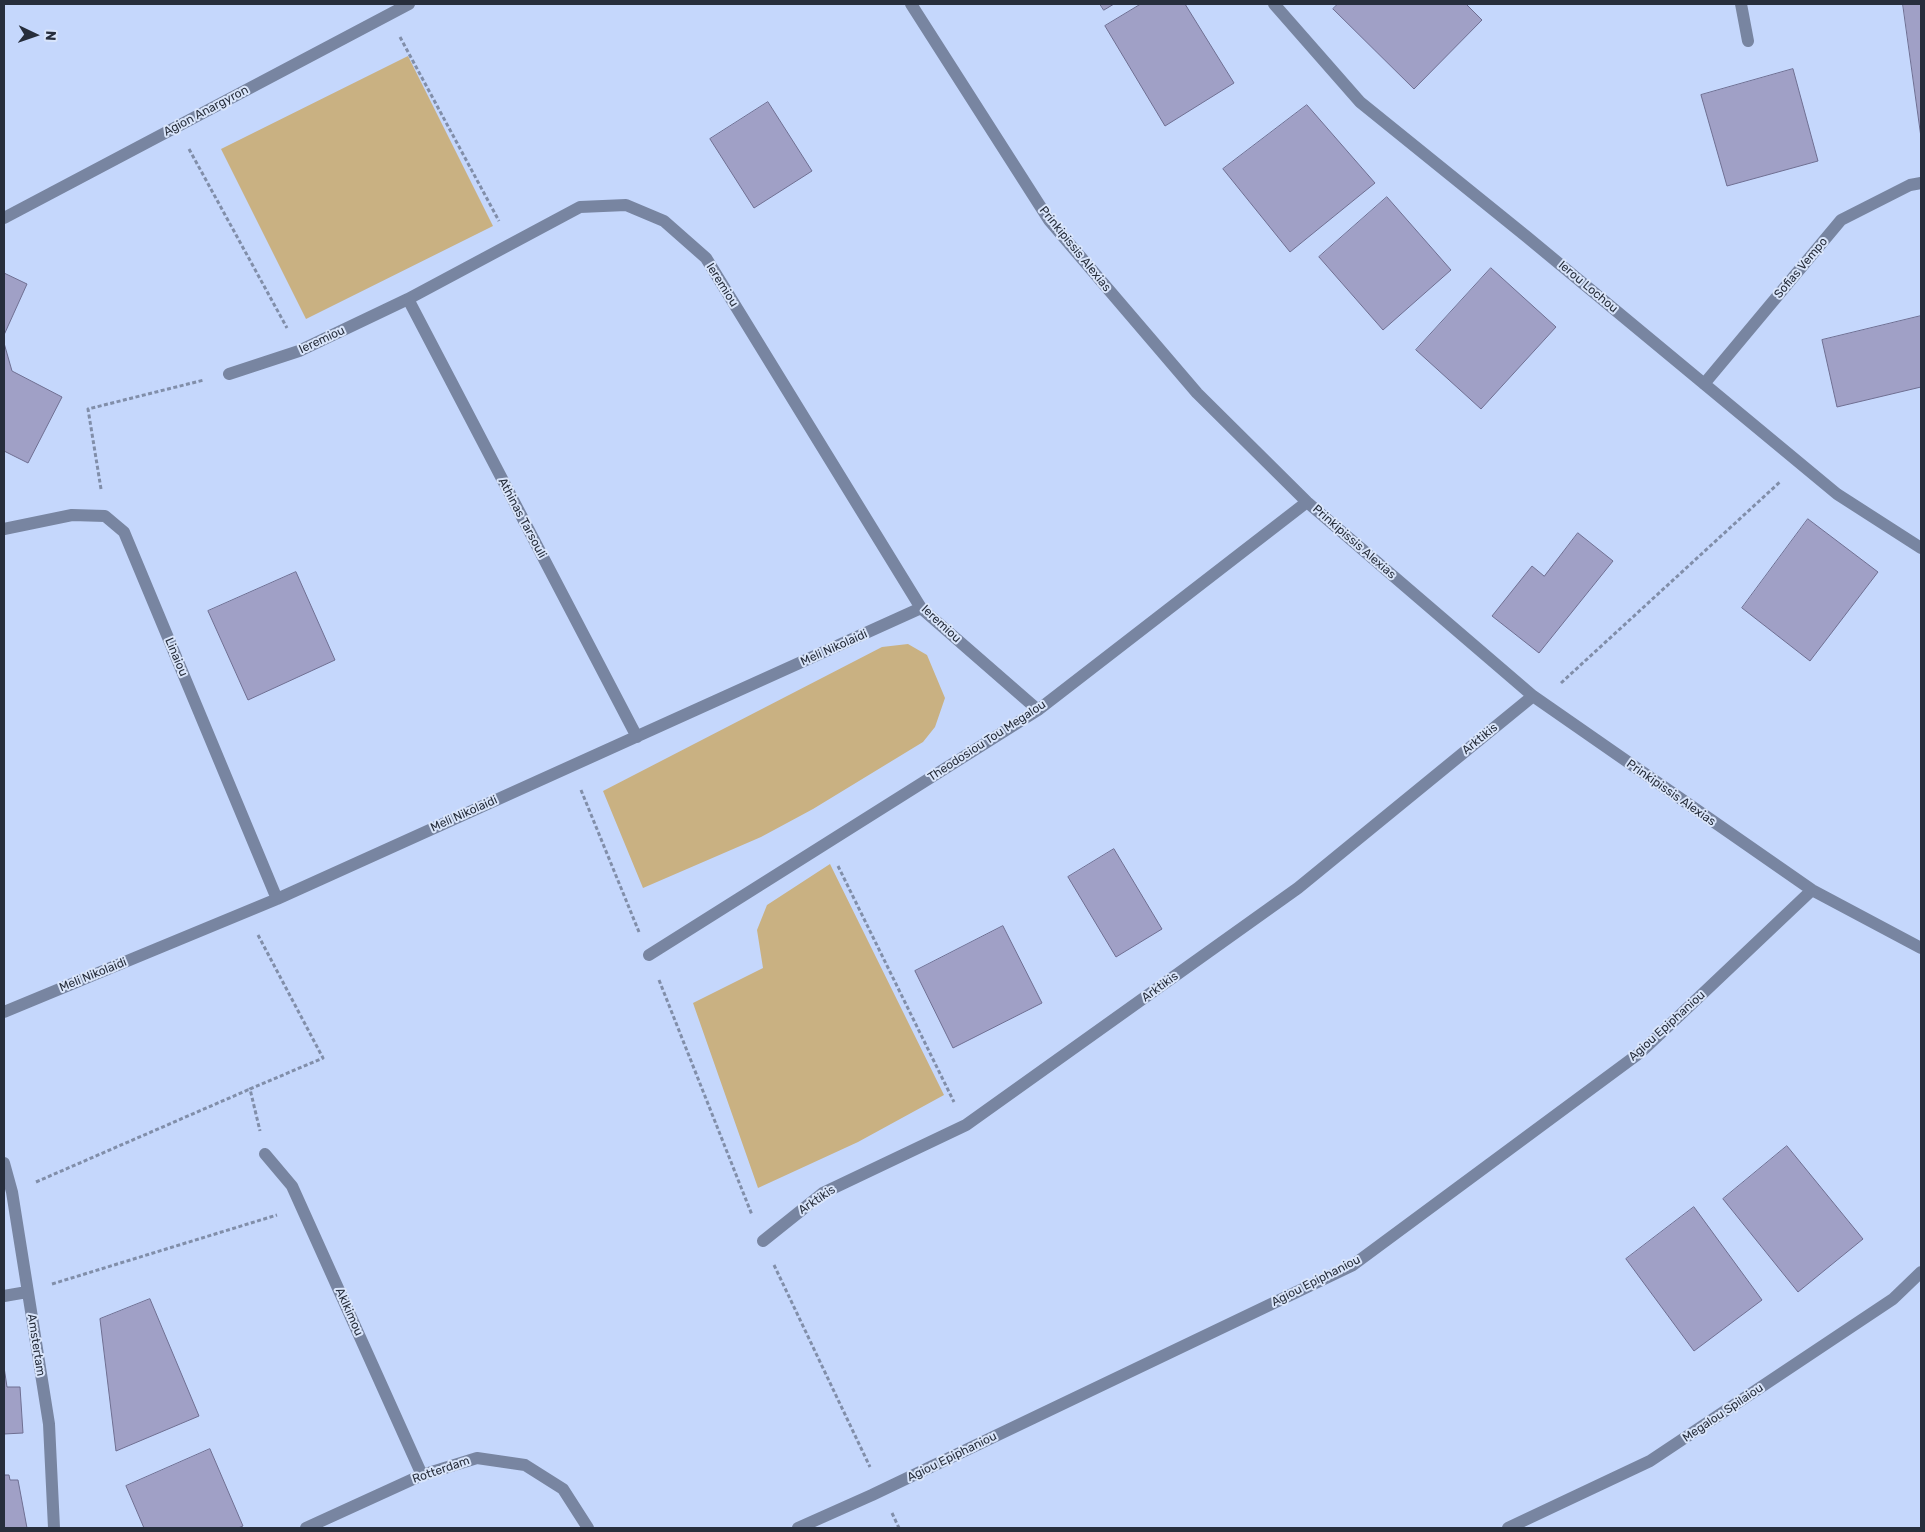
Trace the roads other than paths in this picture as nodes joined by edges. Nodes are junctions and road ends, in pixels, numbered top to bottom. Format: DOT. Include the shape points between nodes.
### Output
graph roads {
  1 [pos="408,4"];
  2 [pos="911,4"];
  3 [pos="1274,4"];
  4 [pos="1740,4"];
  5 [pos="1748,41"];
  6 [pos="1921,183"];
  7 [pos="4,218"];
  8 [pos="408,298"];
  9 [pos="229,374"];
  10 [pos="1704,384"];
  11 [pos="1307,502"];
  12 [pos="4,529"];
  13 [pos="1921,548"];
  14 [pos="921,608"];
  15 [pos="1536,699"];
  16 [pos="1038,710"];
  17 [pos="637,737"];
  18 [pos="1812,890"];
  19 [pos="277,899"];
  20 [pos="1921,948"];
  21 [pos="649,955"];
  22 [pos="4,1012"];
  23 [pos="265,1154"];
  24 [pos="4,1163"];
  25 [pos="762,1241"];
  26 [pos="1921,1272"];
  27 [pos="27,1292"];
  28 [pos="4,1296"];
  29 [pos="422,1475"];
  30 [pos="54,1528"];
  31 [pos="306,1528"];
  32 [pos="588,1528"];
  33 [pos="798,1528"];
  34 [pos="1508,1528"];
  1 -- 7 [label="street, Agion Anargyron"];
  2 -- 11 [label="street, Prinkipissis Alexias" via="1049,220 1197,393"];
  3 -- 10 [label="street, Ierou Lochou" via="1360,102"];
  4 -- 5 [label="street"];
  6 -- 10 [label="street, Sofias Vempo" via="1910,185 1841,220"];
  8 -- 9 [label="street, Ieremiou" via="300,351"];
  8 -- 14 [label="street, Ieremiou" via="580,207 626,205 664,221 706,258"];
  8 -- 17 [label="street, Athinas Tarsouli"];
  10 -- 13 [label="street, Ierou Lochou" via="1836,494"];
  11 -- 15 [label="street, Prinkipissis Alexias"];
  11 -- 16 [label="street, Theodosiou Tou Megalou"];
  12 -- 19 [label="street, Linaiou" via="72,514 105,516 124,532"];
  14 -- 16 [label="street, Ieremiou"];
  14 -- 17 [label="street, Meli Nikolaidi"];
  15 -- 18 [label="street, Prinkipissis Alexias"];
  15 -- 25 [label="street, Arktikis" via="1298,888 966,1126 824,1193"];
  16 -- 21 [label="street, Theodosiou Tou Megalou"];
  17 -- 19 [label="street, Meli Nikolaidi"];
  18 -- 20 [label="street, Prinkipissis Alexias"];
  18 -- 33 [label="street, Agiou Epiphaniou" via="1641,1052 1353,1265 882,1491"];
  19 -- 22 [label="street, Meli Nikolaidi"];
  23 -- 29 [label="street, Aklkimou" via="292,1186"];
  24 -- 27 [label="street, Amstertam" via="12,1192"];
  26 -- 34 [label="street, Megalou Spilaiou" via="1892,1299 1650,1461"];
  27 -- 28 [label="street"];
  27 -- 30 [label="street, Amstertam" via="49,1424"];
  29 -- 31 [label="street, Rotterdam"];
  29 -- 32 [label="street, Rotterdam" via="477,1458 525,1465 563,1489"];
}
